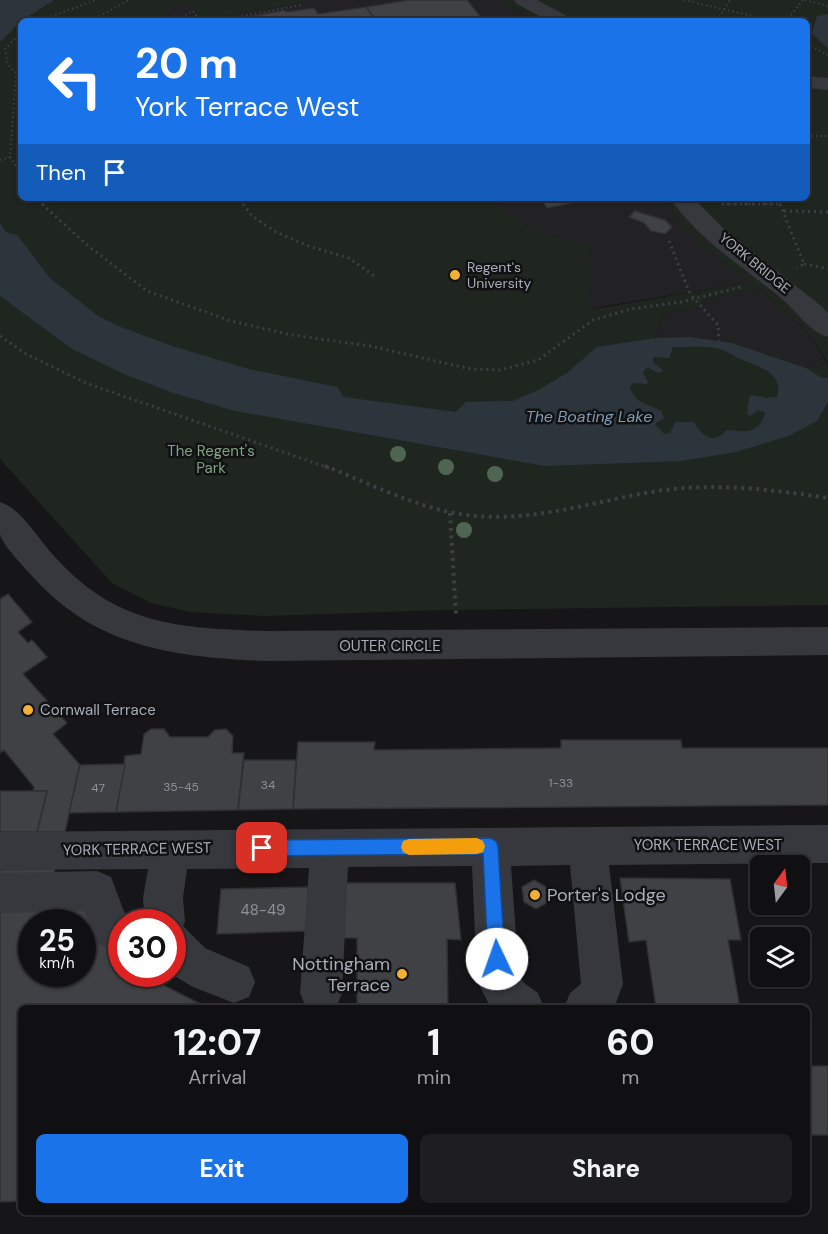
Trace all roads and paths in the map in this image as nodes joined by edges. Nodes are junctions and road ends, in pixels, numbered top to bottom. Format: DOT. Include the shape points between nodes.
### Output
graph roads {
  1 [pos="96,0"];
  2 [pos="129,0"];
  3 [pos="523,0"];
  4 [pos="684,0"];
  5 [pos="730,0"];
  6 [pos="804,0"];
  7 [pos="302,5"];
  8 [pos="828,6"];
  9 [pos="725,10"];
  10 [pos="46,18"];
  11 [pos="97,18"];
  12 [pos="179,18"];
  13 [pos="198,18"];
  14 [pos="232,18"];
  15 [pos="557,18"];
  16 [pos="719,18"];
  17 [pos="761,18"];
  18 [pos="783,18"];
  19 [pos="18,35"];
  20 [pos="810,46"];
  21 [pos="828,55"];
  22 [pos="16,73"];
  23 [pos="810,82"];
  24 [pos="828,84"];
  25 [pos="810,136"];
  26 [pos="828,136"];
  27 [pos="10,157"];
  28 [pos="0,160"];
  29 [pos="18,169"];
  30 [pos="41,201"];
  31 [pos="241,201"];
  32 [pos="684,201"];
  33 [pos="780,201"];
  34 [pos="716,204"];
  35 [pos="781,204"];
  36 [pos="784,211"];
  37 [pos="828,212"];
  38 [pos="669,241"];
  39 [pos="804,264"];
  40 [pos="828,269"];
  41 [pos="789,272"];
  42 [pos="377,278"];
  43 [pos="745,287"];
  44 [pos="828,328"];
  45 [pos="0,336"];
  46 [pos="719,341"];
  47 [pos="828,498"];
  48 [pos="450,513"];
  49 [pos="0,514"];
  50 [pos="456,610"];
  51 [pos="828,641"];
  52 [pos="828,844"];
  53 [pos="490,846"];
  54 [pos="588,846"];
  55 [pos="330,847"];
  56 [pos="170,849"];
  57 [pos="0,851"];
  58 [pos="0,893"];
  59 [pos="164,909"];
  60 [pos="108,920"];
  61 [pos="186,958"];
  62 [pos="234,982"];
  63 [pos="321,993"];
  64 [pos="519,1005"];
  65 [pos="589,1005"];
  1 -- 10 [label="path"];
  2 -- 11 [label="path"];
  3 -- 15 [label="street"];
  4 -- 9 [label="path"];
  5 -- 9 [label="path"];
  6 -- 8 [label="path"];
  6 -- 18 [label="path"];
  7 -- 14 [label="path"];
  9 -- 16 [label="path"];
  9 -- 17 [label="path"];
  12 -- 13 [label="path" via="193,11"];
  19 -- 22 [label="path" via="4,54"];
  20 -- 21 [label="path"];
  22 -- 27 [label="path"];
  23 -- 24 [label="street"];
  25 -- 26 [label="path"];
  27 -- 28 [label="path"];
  27 -- 29 [label="path"];
  30 -- 43 [label="path" via="87,245 147,291 231,321 471,369 500,370 538,360 593,320"];
  31 -- 42 [label="path" via="252,216 276,232 349,258"];
  32 -- 44 [label="street, YORK BRIDGE"];
  33 -- 35 [label="path"];
  34 -- 35 [label="path"];
  35 -- 36 [label="path"];
  36 -- 37 [label="path"];
  36 -- 39 [label="path"];
  38 -- 46 [label="path" via="690,294 718,325"];
  39 -- 40 [label="path"];
  39 -- 41 [label="path"];
  45 -- 48 [label="path" via="62,372"];
  47 -- 48 [label="path" via="724,486 654,492 494,517"];
  48 -- 50 [label="path"];
  49 -- 51 [label="street, OUTER CIRCLE" via="69,593 110,619 155,637 206,644 311,647"];
  52 -- 54 [label="street, YORK TERRACE WEST"];
  53 -- 54 [label="street, YORK TERRACE WEST"];
  53 -- 55 [label="street, YORK TERRACE WEST"];
  53 -- 64 [label="street" via="498,981"];
  54 -- 65 [label="street" via="602,984 597,999"];
  55 -- 56 [label="street, YORK TERRACE WEST"];
  55 -- 63 [label="street"];
  56 -- 57 [label="street, YORK TERRACE WEST"];
  56 -- 59 [label="street"];
  58 -- 60 [label="street" via="98,891"];
  61 -- 62 [label="street" via="203,971"];
}
